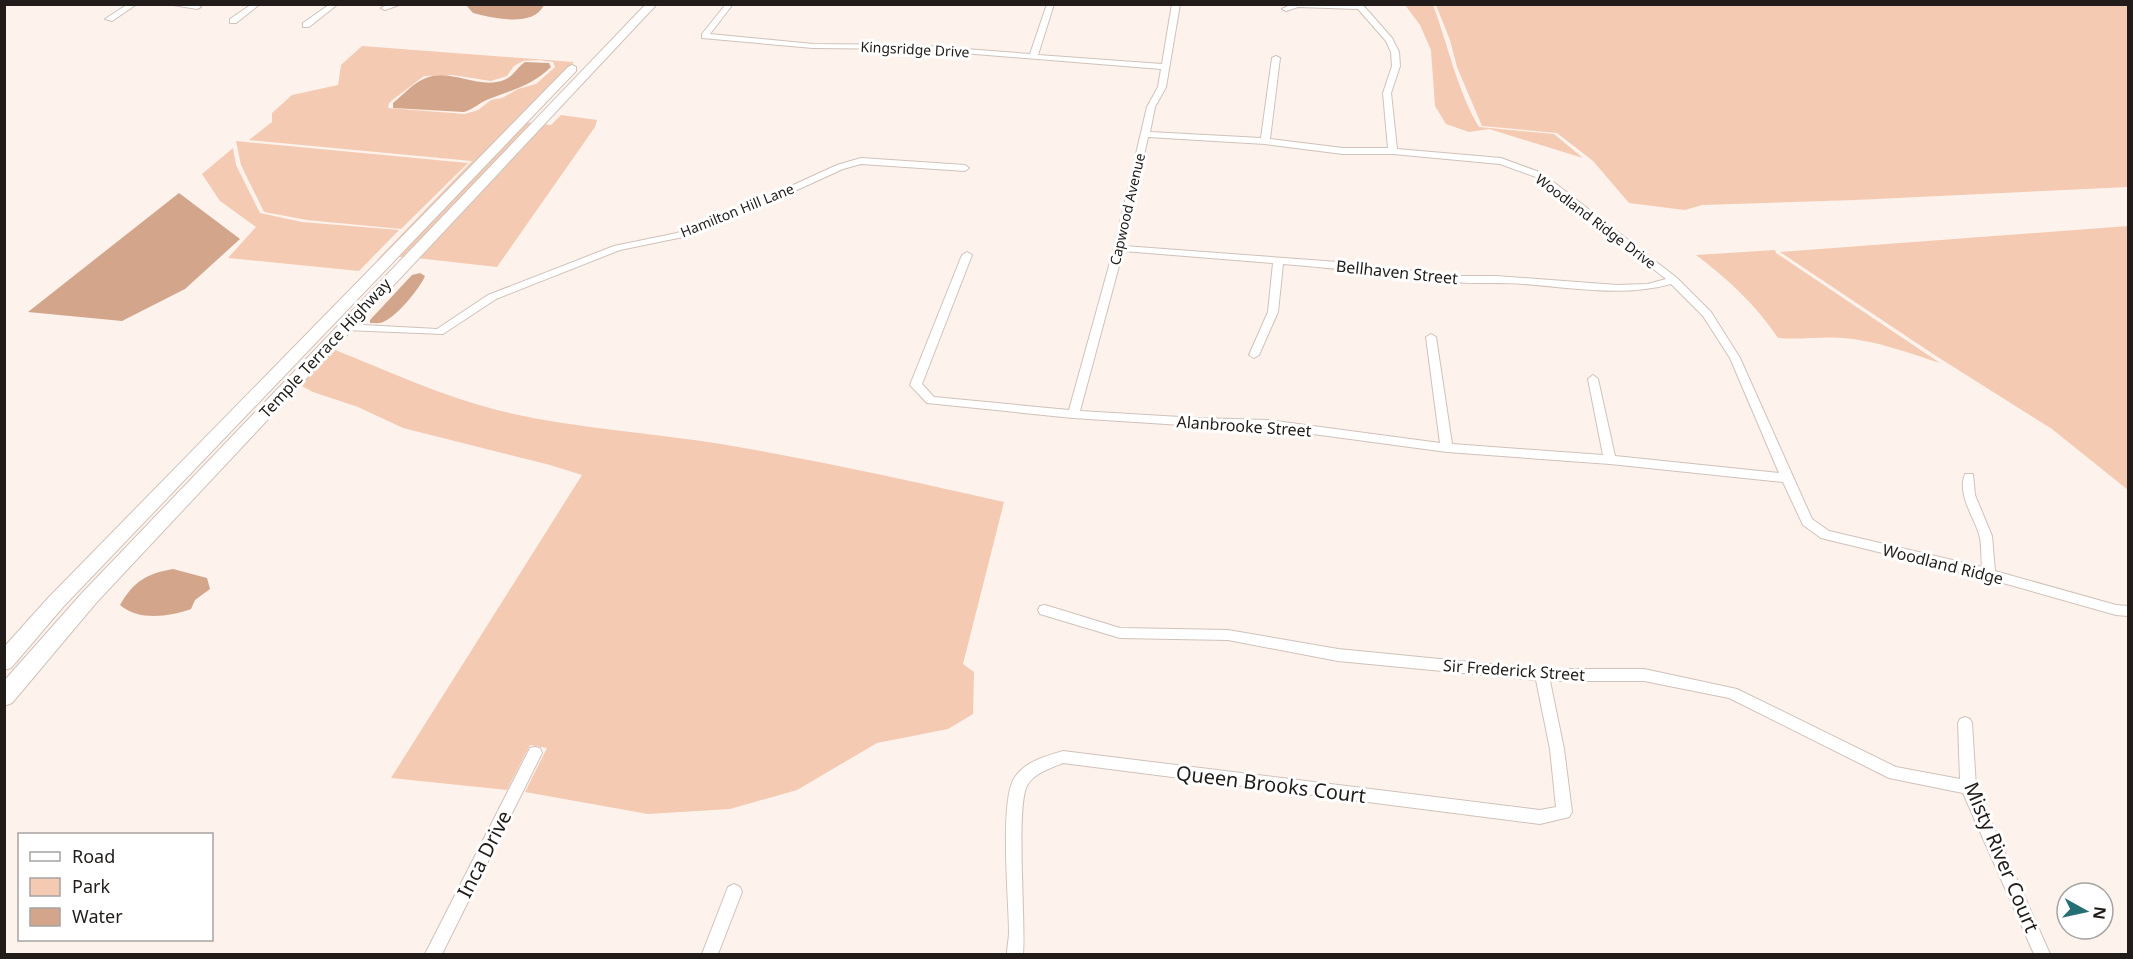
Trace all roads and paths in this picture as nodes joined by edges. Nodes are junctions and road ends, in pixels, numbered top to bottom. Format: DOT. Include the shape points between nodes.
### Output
graph roads {
  1 [pos="134,4"];
  2 [pos="170,4"];
  3 [pos="257,4"];
  4 [pos="335,4"];
  5 [pos="399,4"];
  6 [pos="635,4"];
  7 [pos="644,4"];
  8 [pos="652,4"];
  9 [pos="730,4"];
  10 [pos="1176,4"];
  11 [pos="1050,5"];
  12 [pos="1358,6"];
  13 [pos="197,7"];
  14 [pos="386,8"];
  15 [pos="1286,9"];
  16 [pos="639,18"];
  17 [pos="109,19"];
  18 [pos="620,20"];
  19 [pos="233,21"];
  20 [pos="306,25"];
  21 [pos="1033,57"];
  22 [pos="583,58"];
  23 [pos="1276,58"];
  24 [pos="1165,67"];
  25 [pos="555,87"];
  26 [pos="571,88"];
  27 [pos="1144,134"];
  28 [pos="1265,141"];
  29 [pos="1393,151"];
  30 [pos="965,168"];
  31 [pos="1119,248"];
  32 [pos="967,255"];
  33 [pos="387,259"];
  34 [pos="408,261"];
  35 [pos="1278,261"];
  36 [pos="1673,280"];
  37 [pos="345,327"];
  38 [pos="1431,338"];
  39 [pos="1254,355"];
  40 [pos="1593,379"];
  41 [pos="1072,414"];
  42 [pos="1447,448"];
  43 [pos="1610,460"];
  44 [pos="1969,477"];
  45 [pos="1789,478"];
  46 [pos="1989,574"];
  47 [pos="1045,610"];
  48 [pos="2128,611"];
  49 [pos="4,662"];
  50 [pos="1542,675"];
  51 [pos="4,697"];
  52 [pos="1965,723"];
  53 [pos="535,753"];
  54 [pos="1968,787"];
  55 [pos="734,892"];
  56 [pos="433,954"];
  57 [pos="710,954"];
  58 [pos="1015,954"];
  59 [pos="2042,954"];
  1 -- 17 [label="street"];
  2 -- 13 [label="street"];
  3 -- 19 [label="street"];
  4 -- 20 [label="street"];
  5 -- 14 [label="street"];
  6 -- 18 [label="main road"];
  7 -- 16 [label="main road"];
  8 -- 16 [label="main road, Temple Terrace Highway"];
  9 -- 21 [label="street, Kingsridge Drive" via="705,36 813,46 913,47"];
  10 -- 24 [label="street, Capwood Avenue"];
  11 -- 21 [label="street"];
  12 -- 15 [label="street" via="1297,5"];
  12 -- 29 [label="street" via="1395,52 1396,66 1387,93"];
  16 -- 26 [label="main road, Temple Terrace Highway"];
  21 -- 24 [label="street, Kingsridge Drive"];
  22 -- 25 [label="main road, Temple Terrace Highway"];
  23 -- 28 [label="street"];
  24 -- 27 [label="street, Capwood Avenue" via="1162,87 1151,107"];
  25 -- 26 [label="main road"];
  25 -- 33 [label="main road, Temple Terrace Highway"];
  26 -- 34 [label="main road, Temple Terrace Highway"];
  27 -- 28 [label="street, Woodland Ridge Drive"];
  27 -- 31 [label="street, Capwood Avenue"];
  28 -- 29 [label="street, Woodland Ridge Drive" via="1343,151"];
  29 -- 36 [label="street, Woodland Ridge Drive" via="1501,161 1522,168 1539,176"];
  30 -- 37 [label="street, Hamilton Hill Lane" via="861,162 840,167 680,235 617,248 492,297 438,332"];
  31 -- 35 [label="street, Bellhaven Street"];
  31 -- 41 [label="street, Capwood Avenue"];
  32 -- 41 [label="street, Alanbrooke Street" via="916,385 931,400"];
  33 -- 34 [label="main road"];
  33 -- 49 [label="main road, Temple Terrace Highway" via="56,602"];
  34 -- 37 [label="main road, Temple Terrace Highway"];
  35 -- 36 [label="street, Bellhaven Street" via="1454,279 1617,288 1648,287"];
  35 -- 39 [label="street" via="1273,312"];
  36 -- 45 [label="street, Woodland Ridge Drive" via="1707,314 1735,358"];
  37 -- 51 [label="main road, Temple Terrace Highway" via="89,598"];
  38 -- 42 [label="street"];
  40 -- 43 [label="street"];
  41 -- 42 [label="street, Alanbrooke Street" via="1268,424"];
  42 -- 43 [label="street, Alanbrooke Street"];
  43 -- 45 [label="street, Alanbrooke Street"];
  44 -- 46 [label="street" via="1969,495 1986,536"];
  45 -- 46 [label="street, Woodland Ridge" via="1807,522 1825,535"];
  46 -- 48 [label="street, Woodland Ridge"];
  47 -- 50 [label="street, Sir Frederick Street" via="1120,633 1228,635 1338,655"];
  50 -- 54 [label="street, Sir Frederick Street" via="1644,675 1732,693 1894,773"];
  50 -- 58 [label="street, Queen Brooks Court" via="1564,812 1540,818 1063,757 1037,765 1019,784 1014,808"];
  52 -- 54 [label="street, Misty River Court"];
  53 -- 56 [label="street, Inca Drive"];
  54 -- 59 [label="street, Misty River Court"];
  55 -- 57 [label="street"];
}
